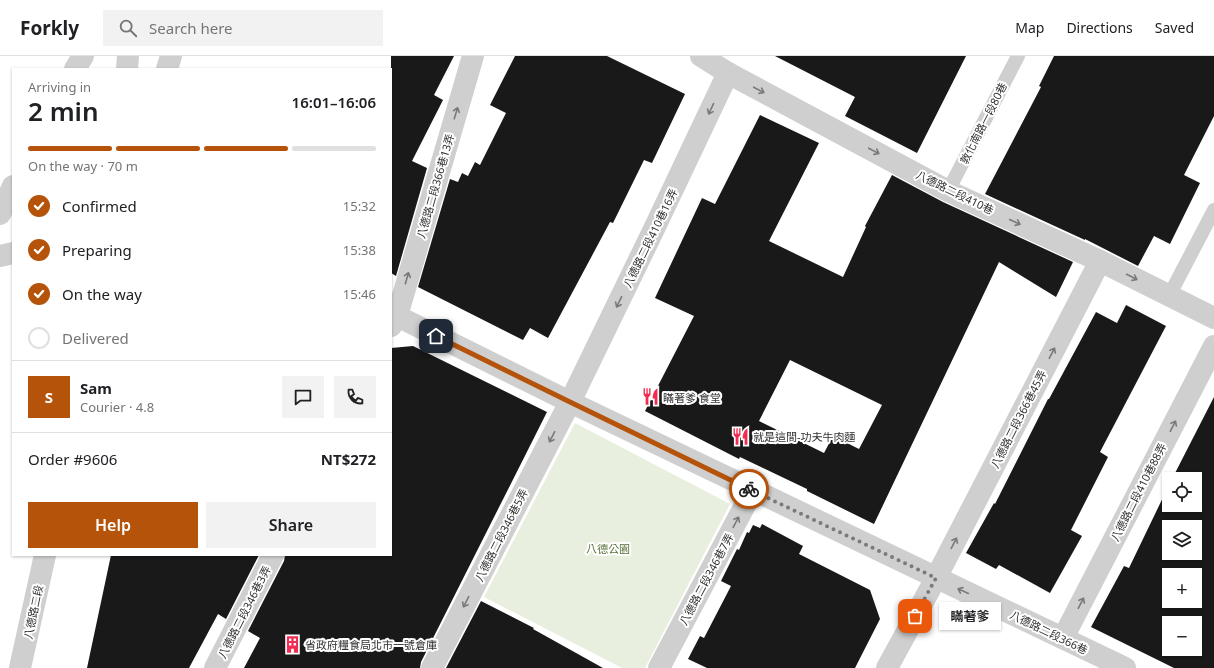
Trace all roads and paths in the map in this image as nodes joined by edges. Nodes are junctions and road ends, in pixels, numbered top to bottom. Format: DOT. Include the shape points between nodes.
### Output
graph roads {
  1 [pos="128,56"];
  2 [pos="171,56"];
  3 [pos="473,56"];
  4 [pos="701,56"];
  5 [pos="1018,56"];
  6 [pos="127,68"];
  7 [pos="167,68"];
  8 [pos="728,74"];
  9 [pos="12,188"];
  10 [pos="948,191"];
  11 [pos="1214,210"];
  12 [pos="0,214"];
  13 [pos="12,252"];
  14 [pos="0,256"];
  15 [pos="1100,261"];
  16 [pos="1169,296"];
  17 [pos="393,318"];
  18 [pos="1214,318"];
  19 [pos="1214,346"];
  20 [pos="570,402"];
  21 [pos="753,490"];
  22 [pos="45,556"];
  23 [pos="272,556"];
  24 [pos="936,578"];
  25 [pos="1063,638"];
  26 [pos="20,668"];
  27 [pos="215,668"];
  28 [pos="432,668"];
  29 [pos="660,668"];
  30 [pos="888,668"];
  31 [pos="1124,668"];
  1 -- 6 [label="street"];
  2 -- 7 [label="street"];
  17 -- 3 [label="street, 八德路二段366巷13弄, one-way"];
  4 -- 8 [label="street, 八德路二段410巷"];
  5 -- 10 [label="lane, 敦化南路一段80巷"];
  8 -- 10 [label="street, 八德路二段410巷, one-way"];
  8 -- 20 [label="street, 八德路二段410巷16弄, one-way"];
  9 -- 12 [label="street"];
  10 -- 15 [label="street, 八德路二段410巷, one-way"];
  11 -- 16 [label="lane"];
  13 -- 14 [label="street"];
  15 -- 16 [label="street, 八德路二段410巷, one-way"];
  24 -- 15 [label="street, 八德路二段366巷45弄, one-way"];
  16 -- 18 [label="street, 八德路二段410巷"];
  17 -- 20 [label="street, 八德路二段366巷"];
  25 -- 19 [label="street, 八德路二段410巷88弄, one-way"];
  20 -- 21 [label="street, 八德路二段366巷"];
  20 -- 28 [label="street, 八德路二段346巷5弄, one-way"];
  21 -- 24 [label="street, 八德路二段366巷"];
  29 -- 21 [label="street, 八德路二段346巷7弄, one-way"];
  22 -- 26 [label="street, 八德路二段"];
  23 -- 27 [label="street, 八德路二段346巷3弄"];
  25 -- 24 [label="street, 八德路二段366巷, one-way"];
  24 -- 30 [label="street, 八德路二段366巷45弄"];
  25 -- 31 [label="street, 八德路二段366巷"];
}
